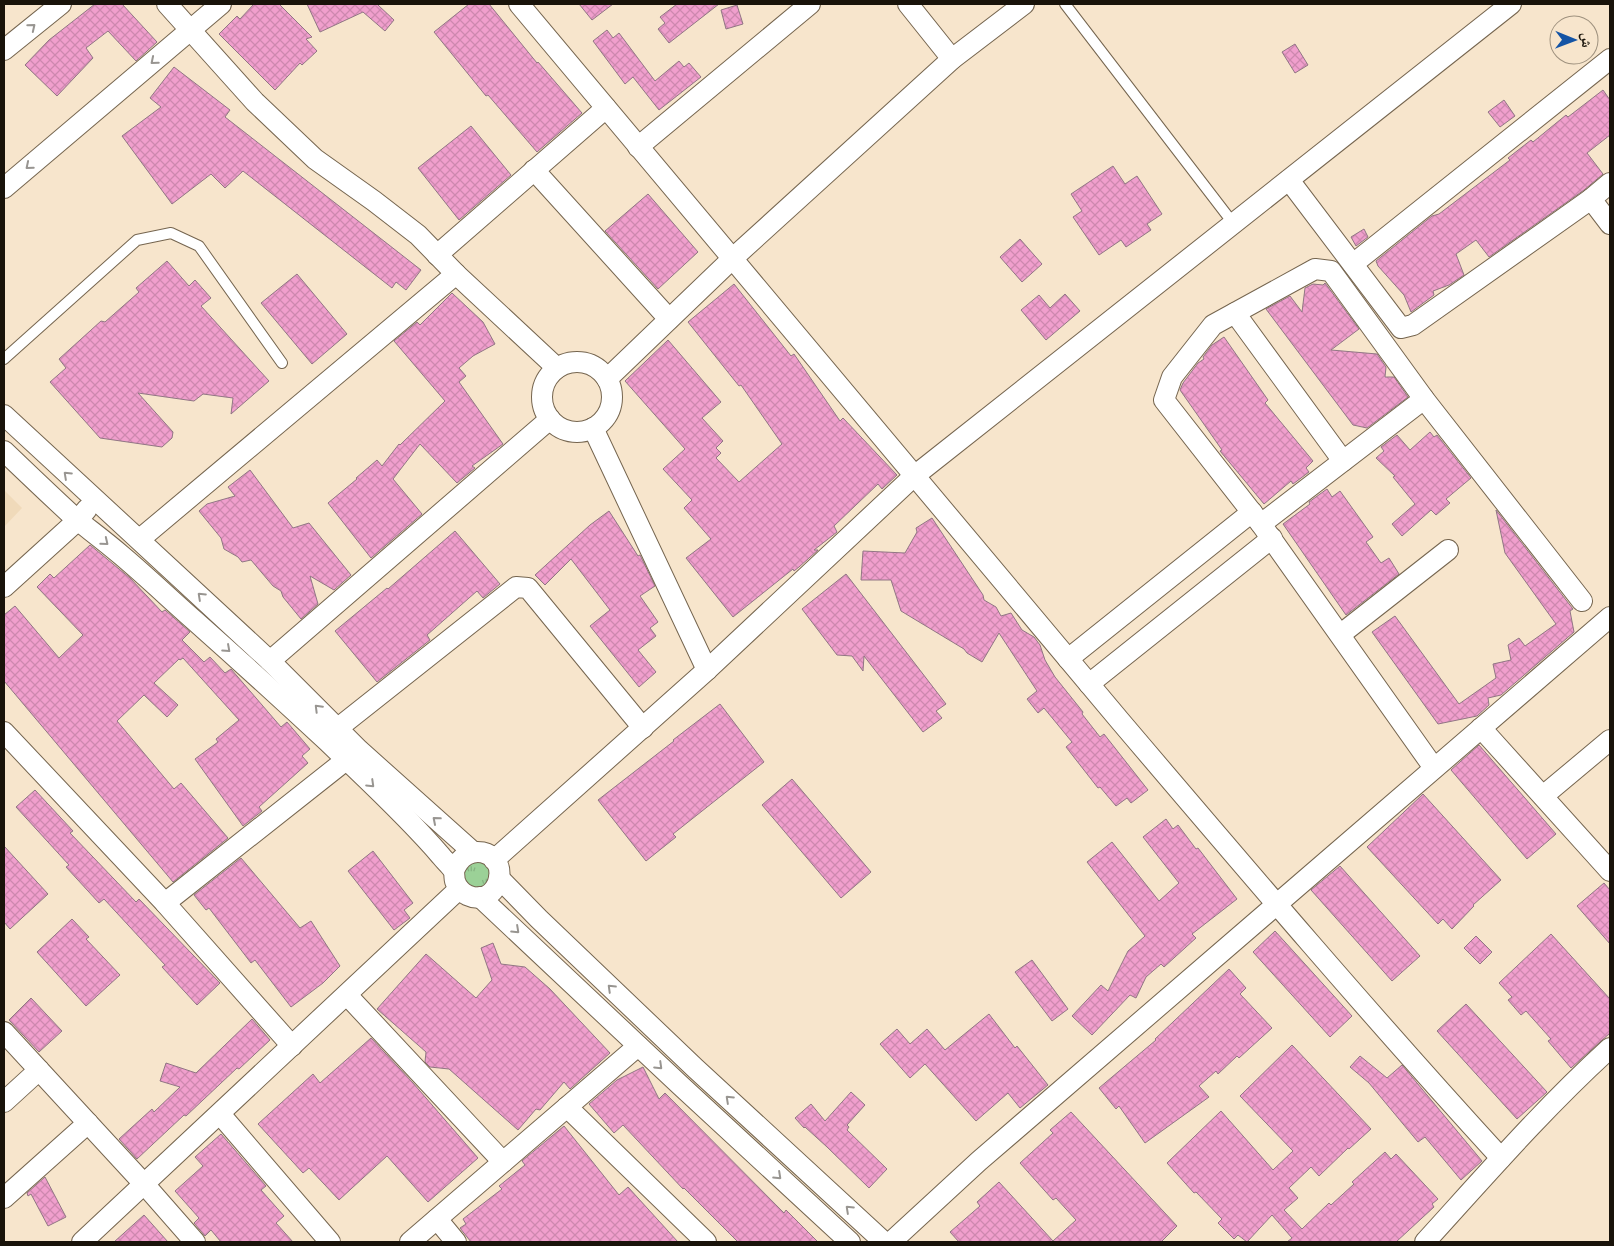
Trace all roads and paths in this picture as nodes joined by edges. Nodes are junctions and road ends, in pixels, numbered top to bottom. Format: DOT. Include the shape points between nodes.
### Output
graph roads {
  1 [pos="61,4"];
  2 [pos="167,4"];
  3 [pos="221,4"];
  4 [pos="519,4"];
  5 [pos="810,4"];
  6 [pos="908,4"];
  7 [pos="1024,4"];
  8 [pos="1065,4"];
  9 [pos="1511,4"];
  10 [pos="191,30"];
  11 [pos="4,50"];
  12 [pos="952,59"];
  13 [pos="1610,59"];
  14 [pos="606,108"];
  15 [pos="638,147"];
  16 [pos="534,170"];
  17 [pos="1289,180"];
  18 [pos="1610,183"];
  19 [pos="4,188"];
  20 [pos="1591,198"];
  21 [pos="1233,223"];
  22 [pos="1610,224"];
  23 [pos="437,255"];
  24 [pos="732,259"];
  25 [pos="1353,264"];
  26 [pos="456,274"];
  27 [pos="1235,313"];
  28 [pos="669,319"];
  29 [pos="4,359"];
  30 [pos="282,363"];
  31 [pos="558,368"];
  32 [pos="607,379"];
  33 [pos="1424,399"];
  34 [pos="4,415"];
  35 [pos="550,419"];
  36 [pos="593,428"];
  37 [pos="4,451"];
  38 [pos="1343,461"];
  39 [pos="913,477"];
  40 [pos="94,500"];
  41 [pos="78,520"];
  42 [pos="1262,525"];
  43 [pos="140,539"];
  44 [pos="1448,550"];
  45 [pos="4,587"];
  46 [pos="1582,601"];
  47 [pos="1610,617"];
  48 [pos="1341,634"];
  49 [pos="1068,659"];
  50 [pos="270,661"];
  51 [pos="707,670"];
  52 [pos="1089,684"];
  53 [pos="338,728"];
  54 [pos="643,728"];
  55 [pos="1481,728"];
  56 [pos="4,732"];
  57 [pos="1610,740"];
  58 [pos="346,760"];
  59 [pos="1434,768"];
  60 [pos="1543,796"];
  61 [pos="473,852"];
  62 [pos="497,869"];
  63 [pos="1610,871"];
  64 [pos="456,880"];
  65 [pos="480,896"];
  66 [pos="165,903"];
  67 [pos="1276,904"];
  68 [pos="347,995"];
  69 [pos="4,1032"];
  70 [pos="292,1046"];
  71 [pos="638,1046"];
  72 [pos="1610,1048"];
  73 [pos="39,1070"];
  74 [pos="4,1102"];
  75 [pos="567,1107"];
  76 [pos="220,1114"];
  77 [pos="88,1123"];
  78 [pos="1501,1158"];
  79 [pos="503,1162"];
  80 [pos="145,1184"];
  81 [pos="4,1198"];
  82 [pos="436,1219"];
  83 [pos="693,1238"];
  84 [pos="82,1242"];
  85 [pos="195,1242"];
  86 [pos="330,1242"];
  87 [pos="410,1242"];
  88 [pos="456,1242"];
  89 [pos="850,1242"];
  90 [pos="884,1242"];
  91 [pos="891,1242"];
  92 [pos="1425,1242"];
  11 -- 1 [label="street, one-way"];
  2 -- 10 [label="street"];
  3 -- 10 [label="street"];
  4 -- 14 [label="street"];
  5 -- 15 [label="street"];
  6 -- 12 [label="street"];
  7 -- 12 [label="street"];
  8 -- 21 [label="lane"];
  9 -- 17 [label="street"];
  10 -- 19 [label="street, one-way"];
  10 -- 23 [label="street" via="255,102 315,159 418,235"];
  12 -- 24 [label="street"];
  13 -- 25 [label="street"];
  14 -- 15 [label="street"];
  14 -- 16 [label="street"];
  15 -- 24 [label="street"];
  16 -- 23 [label="street"];
  16 -- 28 [label="street"];
  17 -- 21 [label="street"];
  17 -- 25 [label="street"];
  18 -- 20 [label="street"];
  20 -- 22 [label="street"];
  20 -- 25 [label="street" via="1407,328 1401,328"];
  21 -- 39 [label="street"];
  23 -- 26 [label="street"];
  24 -- 28 [label="street"];
  24 -- 39 [label="street"];
  26 -- 31 [label="street"];
  26 -- 43 [label="street"];
  27 -- 33 [label="street" via="1315,269 1331,271"];
  27 -- 38 [label="street"];
  27 -- 42 [label="street" via="1213,325 1172,377 1164,400"];
  28 -- 32 [label="street"];
  29 -- 30 [label="lane" via="137,240 171,233 199,246"];
  31 -- 32 [label="street" via="571,362 582,362 600,371"];
  31 -- 35 [label="street" via="543,389 543,405"];
  32 -- 36 [label="street" via="612,398 610,407"];
  33 -- 38 [label="street"];
  33 -- 46 [label="street"];
  40 -- 34 [label="street, one-way"];
  35 -- 36 [label="street" via="558,426 576,432"];
  35 -- 50 [label="street"];
  36 -- 51 [label="street"];
  37 -- 41 [label="street"];
  38 -- 42 [label="street"];
  39 -- 49 [label="street"];
  39 -- 51 [label="street"];
  40 -- 41 [label="street"];
  40 -- 43 [label="street"];
  41 -- 45 [label="street"];
  41 -- 58 [label="street, one-way" via="286,702"];
  42 -- 48 [label="street"];
  42 -- 49 [label="street"];
  42 -- 52 [label="street"];
  50 -- 43 [label="street, one-way"];
  44 -- 48 [label="street"];
  47 -- 55 [label="street"];
  48 -- 59 [label="street"];
  49 -- 52 [label="street"];
  53 -- 50 [label="street, one-way"];
  51 -- 54 [label="street"];
  52 -- 67 [label="street"];
  53 -- 54 [label="street" via="516,586 528,588"];
  61 -- 53 [label="street, one-way"];
  54 -- 62 [label="street"];
  55 -- 59 [label="street"];
  55 -- 60 [label="street"];
  56 -- 66 [label="street"];
  57 -- 60 [label="street"];
  58 -- 64 [label="street, one-way" via="418,830"];
  58 -- 66 [label="street"];
  59 -- 67 [label="street"];
  60 -- 63 [label="street"];
  61 -- 62 [label="street" via="490,855"];
  61 -- 64 [label="street" via="463,855 457,862"];
  62 -- 65 [label="street" via="497,885 493,891"];
  90 -- 62 [label="street, one-way" via="539,920"];
  64 -- 65 [label="street" via="467,895"];
  64 -- 68 [label="street"];
  65 -- 71 [label="street, one-way"];
  66 -- 70 [label="street"];
  67 -- 78 [label="street"];
  67 -- 91 [label="street" via="979,1161"];
  68 -- 70 [label="street"];
  68 -- 79 [label="street"];
  69 -- 73 [label="street"];
  70 -- 76 [label="street"];
  71 -- 75 [label="street"];
  71 -- 89 [label="street, one-way"];
  72 -- 78 [label="street"];
  73 -- 74 [label="street"];
  73 -- 77 [label="street"];
  75 -- 79 [label="street"];
  75 -- 83 [label="street"];
  76 -- 80 [label="street"];
  76 -- 86 [label="street"];
  77 -- 80 [label="street"];
  77 -- 81 [label="street"];
  78 -- 92 [label="street"];
  79 -- 82 [label="street"];
  80 -- 84 [label="street"];
  80 -- 85 [label="street"];
  82 -- 87 [label="street"];
  82 -- 88 [label="street"];
}
